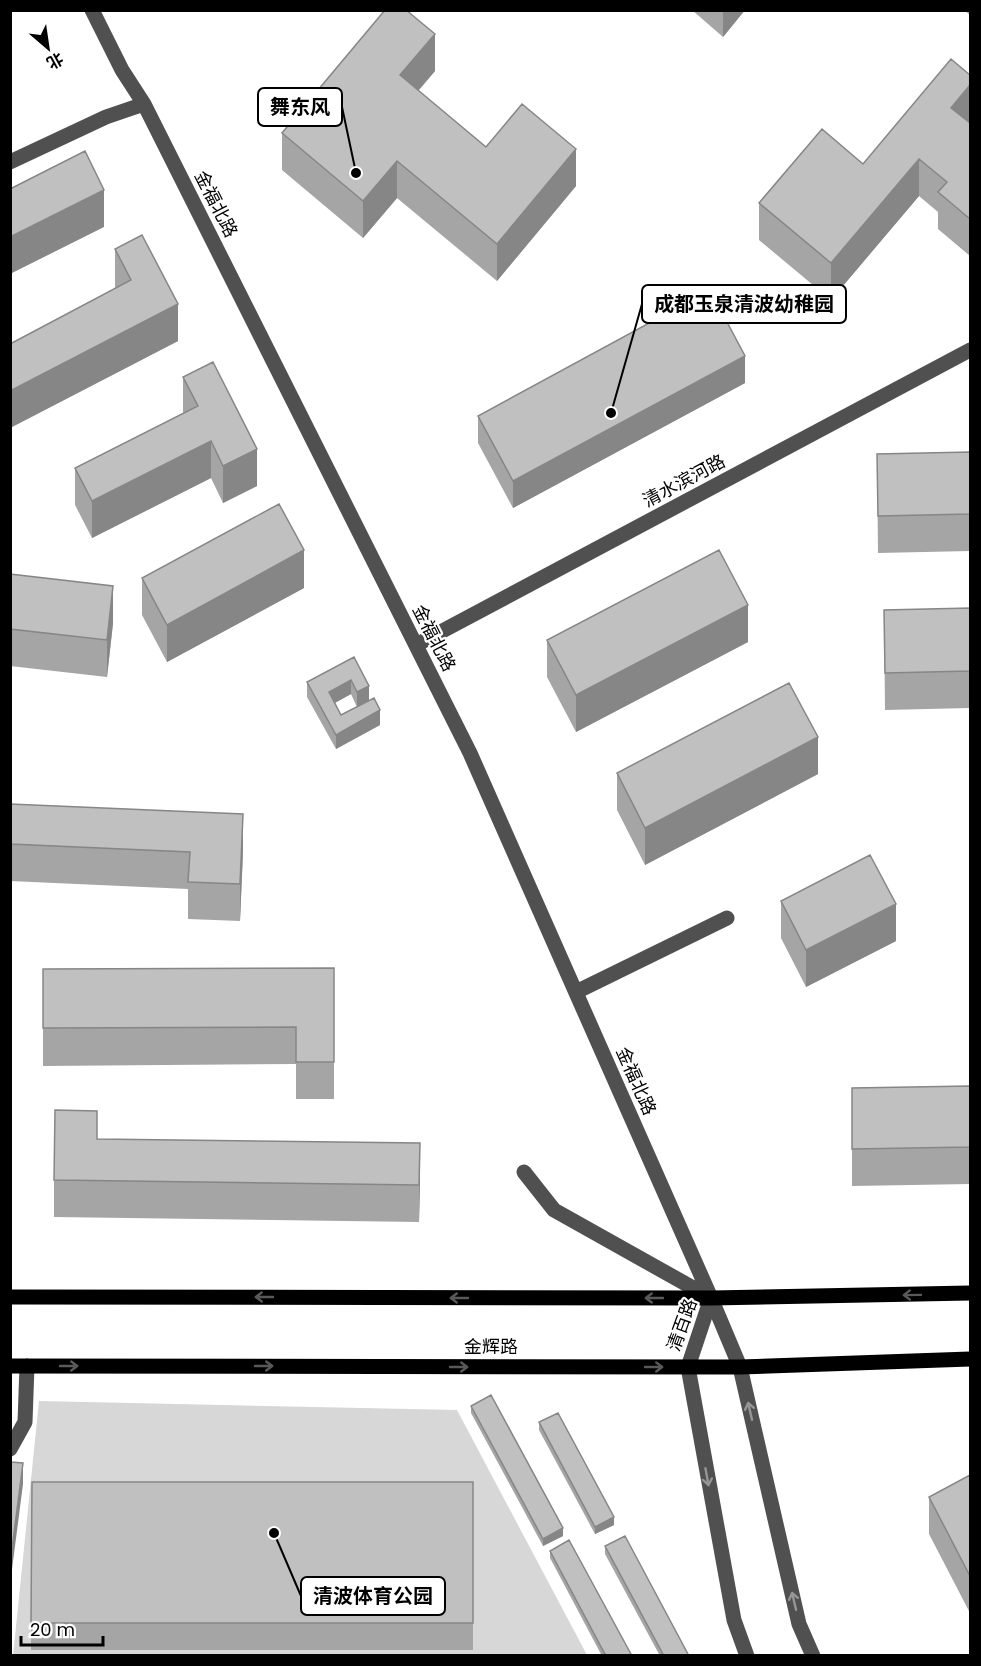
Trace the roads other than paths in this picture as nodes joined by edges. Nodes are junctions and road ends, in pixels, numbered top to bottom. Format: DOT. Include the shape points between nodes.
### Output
graph roads {
  1 [pos="92,10"];
  2 [pos="144,104"];
  3 [pos="10,162"];
  4 [pos="970,350"];
  5 [pos="416,645"];
  6 [pos="727,918"];
  7 [pos="576,992"];
  8 [pos="524,1172"];
  9 [pos="970,1293"];
  10 [pos="10,1297"];
  11 [pos="711,1298"];
  12 [pos="970,1359"];
  13 [pos="10,1366"];
  14 [pos="27,1366"];
  15 [pos="688,1367"];
  16 [pos="740,1367"];
  17 [pos="10,1449"];
  18 [pos="747,1656"];
  19 [pos="813,1656"];
  1 -- 2 [label="street, 金福北路"];
  2 -- 3 [label="street" via="106,117"];
  2 -- 5 [label="street, 金福北路"];
  4 -- 5 [label="street, 清水滨河路"];
  5 -- 7 [label="street, 金福北路" via="470,753"];
  6 -- 7 [label="street"];
  7 -- 11 [label="street, 金福北路"];
  8 -- 11 [label="street" via="554,1210"];
  9 -- 11 [label="main road, one-way"];
  11 -- 10 [label="main road, one-way"];
  11 -- 15 [label="street, 清百路"];
  11 -- 16 [label="street, 清百路"];
  12 -- 16 [label="main road, 金辉路"];
  13 -- 14 [label="main road, 金辉路"];
  14 -- 15 [label="main road, 金辉路, one-way"];
  14 -- 17 [label="street" via="25,1422"];
  15 -- 16 [label="main road, 金辉路"];
  15 -- 18 [label="street, 清百路, one-way" via="734,1620"];
  19 -- 16 [label="street, 清百路, one-way" via="799,1624"];
}
